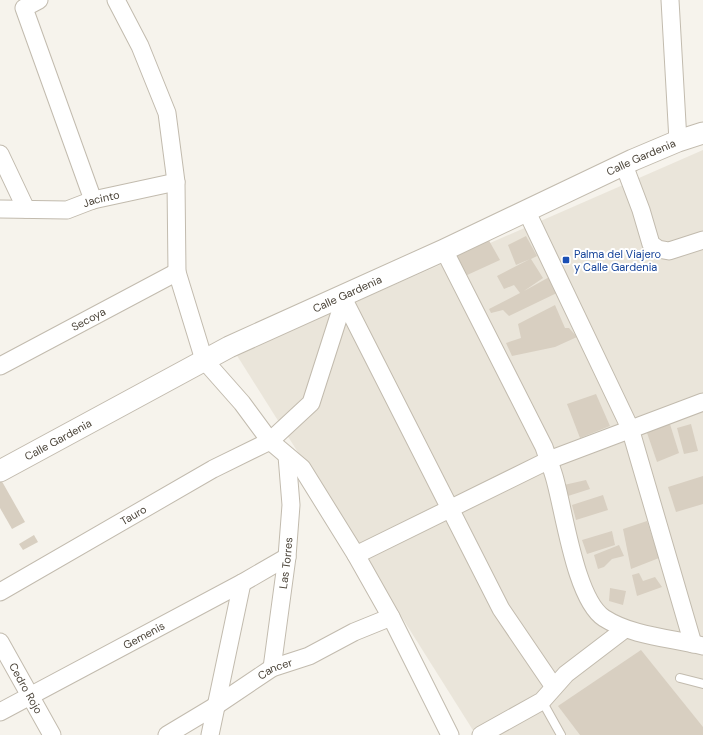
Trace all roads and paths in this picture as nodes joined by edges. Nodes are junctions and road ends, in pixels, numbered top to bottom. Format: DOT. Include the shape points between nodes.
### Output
graph roads {
  1 [pos="116,0"];
  2 [pos="670,0"];
  3 [pos="31,4"];
  4 [pos="703,133"];
  5 [pos="678,141"];
  6 [pos="0,154"];
  7 [pos="624,165"];
  8 [pos="176,182"];
  9 [pos="93,200"];
  10 [pos="0,209"];
  11 [pos="26,209"];
  12 [pos="526,210"];
  13 [pos="703,240"];
  14 [pos="444,250"];
  15 [pos="177,272"];
  16 [pos="343,298"];
  17 [pos="204,360"];
  18 [pos="0,366"];
  19 [pos="703,402"];
  20 [pos="630,428"];
  21 [pos="270,441"];
  22 [pos="287,456"];
  23 [pos="548,460"];
  24 [pos="0,471"];
  25 [pos="451,509"];
  26 [pos="356,556"];
  27 [pos="287,557"];
  28 [pos="242,583"];
  29 [pos="0,592"];
  30 [pos="391,617"];
  31 [pos="625,629"];
  32 [pos="0,642"];
  33 [pos="698,645"];
  34 [pos="272,668"];
  35 [pos="680,678"];
  36 [pos="703,684"];
  37 [pos="554,687"];
  38 [pos="30,696"];
  39 [pos="542,701"];
  40 [pos="217,706"];
  41 [pos="0,712"];
  42 [pos="52,735"];
  43 [pos="167,735"];
  44 [pos="210,735"];
  45 [pos="450,735"];
  46 [pos="481,735"];
  47 [pos="560,735"];
  1 -- 8 [label="street" via="140,46 167,112"];
  2 -- 5 [label="street"];
  3 -- 9 [label="street"];
  4 -- 5 [label="street, Calle Gardenia"];
  5 -- 7 [label="street, Calle Gardenia"];
  6 -- 11 [label="street"];
  7 -- 12 [label="street, Calle Gardenia"];
  7 -- 13 [label="street" via="651,244 658,249 669,251"];
  8 -- 9 [label="street, Jacinto"];
  8 -- 15 [label="street"];
  9 -- 11 [label="street, Jacinto" via="67,210"];
  10 -- 11 [label="street, Jacinto"];
  12 -- 14 [label="street, Calle Gardenia"];
  12 -- 20 [label="street"];
  14 -- 16 [label="street, Calle Gardenia"];
  14 -- 23 [label="street" via="537,431"];
  15 -- 17 [label="street"];
  15 -- 18 [label="street, Secoya"];
  16 -- 17 [label="street, Calle Gardenia" via="229,346"];
  16 -- 21 [label="street" via="311,402"];
  16 -- 25 [label="street"];
  17 -- 21 [label="street" via="242,403"];
  17 -- 24 [label="street, Calle Gardenia"];
  19 -- 20 [label="street"];
  20 -- 23 [label="street"];
  20 -- 33 [label="street"];
  21 -- 22 [label="street"];
  21 -- 29 [label="street, Tauro" via="213,469"];
  22 -- 26 [label="street" via="302,468"];
  22 -- 27 [label="street, Las Torres" via="291,505"];
  23 -- 25 [label="street"];
  23 -- 31 [label="street" via="583,589 590,603 602,617"];
  25 -- 26 [label="street"];
  25 -- 37 [label="street" via="501,609"];
  26 -- 30 [label="street"];
  27 -- 28 [label="street, Gemenis"];
  27 -- 34 [label="street, Las Torres"];
  28 -- 38 [label="street, Gemenis"];
  28 -- 40 [label="street"];
  30 -- 34 [label="street, Cancer" via="354,632 309,656"];
  30 -- 45 [label="street"];
  31 -- 33 [label="street"];
  31 -- 37 [label="street" via="566,674"];
  32 -- 38 [label="street, Cedro Rojo"];
  34 -- 40 [label="street, Cancer"];
  35 -- 36 [label="lane"];
  37 -- 39 [label="street"];
  38 -- 41 [label="street, Gemenis"];
  38 -- 42 [label="street, Cedro Rojo"];
  39 -- 46 [label="street"];
  39 -- 47 [label="lane"];
  40 -- 43 [label="street, Cancer"];
  40 -- 44 [label="street"];
}
